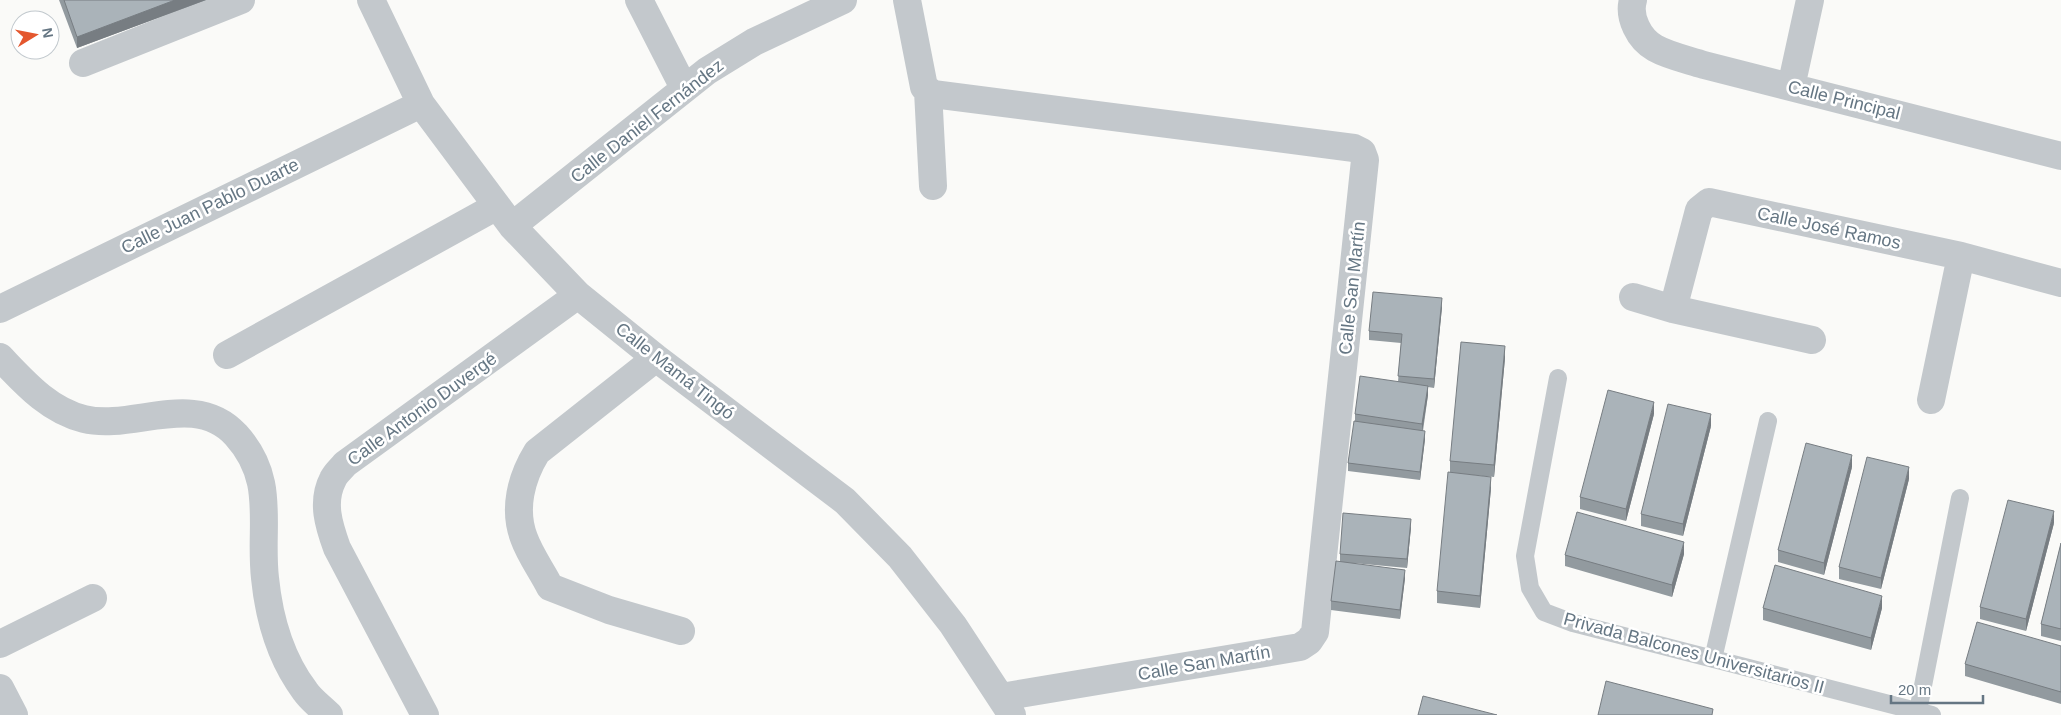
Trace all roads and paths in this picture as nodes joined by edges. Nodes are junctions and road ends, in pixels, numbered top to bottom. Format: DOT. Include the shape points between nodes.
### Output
graph roads {
  1 [pos="241,0"];
  2 [pos="371,0"];
  3 [pos="639,0"];
  4 [pos="843,0"];
  5 [pos="907,0"];
  6 [pos="1633,0"];
  7 [pos="1810,0"];
  8 [pos="83,63"];
  9 [pos="1791,87"];
  10 [pos="684,88"];
  11 [pos="928,91"];
  12 [pos="421,104"];
  13 [pos="2061,156"];
  14 [pos="933,186"];
  15 [pos="505,216"];
  16 [pos="1961,256"];
  17 [pos="2061,283"];
  18 [pos="578,295"];
  19 [pos="1634,297"];
  20 [pos="0,309"];
  21 [pos="1672,309"];
  22 [pos="1812,340"];
  23 [pos="227,355"];
  24 [pos="0,357"];
  25 [pos="656,358"];
  26 [pos="1558,378"];
  27 [pos="1931,400"];
  28 [pos="1768,421"];
  29 [pos="1960,498"];
  30 [pos="93,598"];
  31 [pos="681,631"];
  32 [pos="0,644"];
  33 [pos="1713,659"];
  34 [pos="0,688"];
  35 [pos="1006,706"];
  36 [pos="1925,713"];
  37 [pos="14,715"];
  38 [pos="329,715"];
  39 [pos="425,715"];
  1 -- 8 [label="street"];
  2 -- 12 [label="street, Calle Mamá Tingó"];
  3 -- 10 [label="street"];
  4 -- 10 [label="street, Calle Daniel Fernández" via="754,42"];
  5 -- 11 [label="street" via="924,87"];
  6 -- 9 [label="street, Calle Principal" via="1635,28 1654,48 1704,65"];
  7 -- 9 [label="street"];
  9 -- 13 [label="street, Calle Principal"];
  10 -- 15 [label="street, Calle Daniel Fernández"];
  11 -- 14 [label="street"];
  11 -- 35 [label="street, Calle San Martín" via="1354,148 1362,152 1365,160 1316,632 1300,647"];
  12 -- 15 [label="street, Calle Mamá Tingó"];
  12 -- 20 [label="street, Calle Juan Pablo Duarte"];
  15 -- 18 [label="street, Calle Mamá Tingó"];
  15 -- 23 [label="street, Calle Daniel Fernández"];
  16 -- 17 [label="street, Calle José Ramos"];
  16 -- 21 [label="street, Calle José Ramos" via="1709,202 1698,210"];
  16 -- 27 [label="street"];
  18 -- 25 [label="street, Calle Mamá Tingó"];
  18 -- 39 [label="street, Calle Antonio Duvergé" via="345,464 333,479 326,501 329,525 337,548"];
  19 -- 21 [label="street"];
  21 -- 22 [label="street"];
  24 -- 38 [label="street" via="29,388 53,406 84,419 117,421 186,413 211,418 233,432 249,450 260,476 264,510 264,577 282,652 305,691"];
  25 -- 31 [label="street" via="537,452 526,470 519,514 524,538 550,587 609,610"];
  25 -- 35 [label="street, Calle Mamá Tingó" via="845,501 900,557 953,625"];
  26 -- 33 [label="lane, Privada Balcones Universitarios II" via="1525,556 1530,588 1544,612 1573,623"];
  28 -- 33 [label="lane"];
  29 -- 36 [label="lane"];
  30 -- 32 [label="street"];
  33 -- 36 [label="lane, Privada Balcones Universitarios II"];
  34 -- 37 [label="street"];
}
